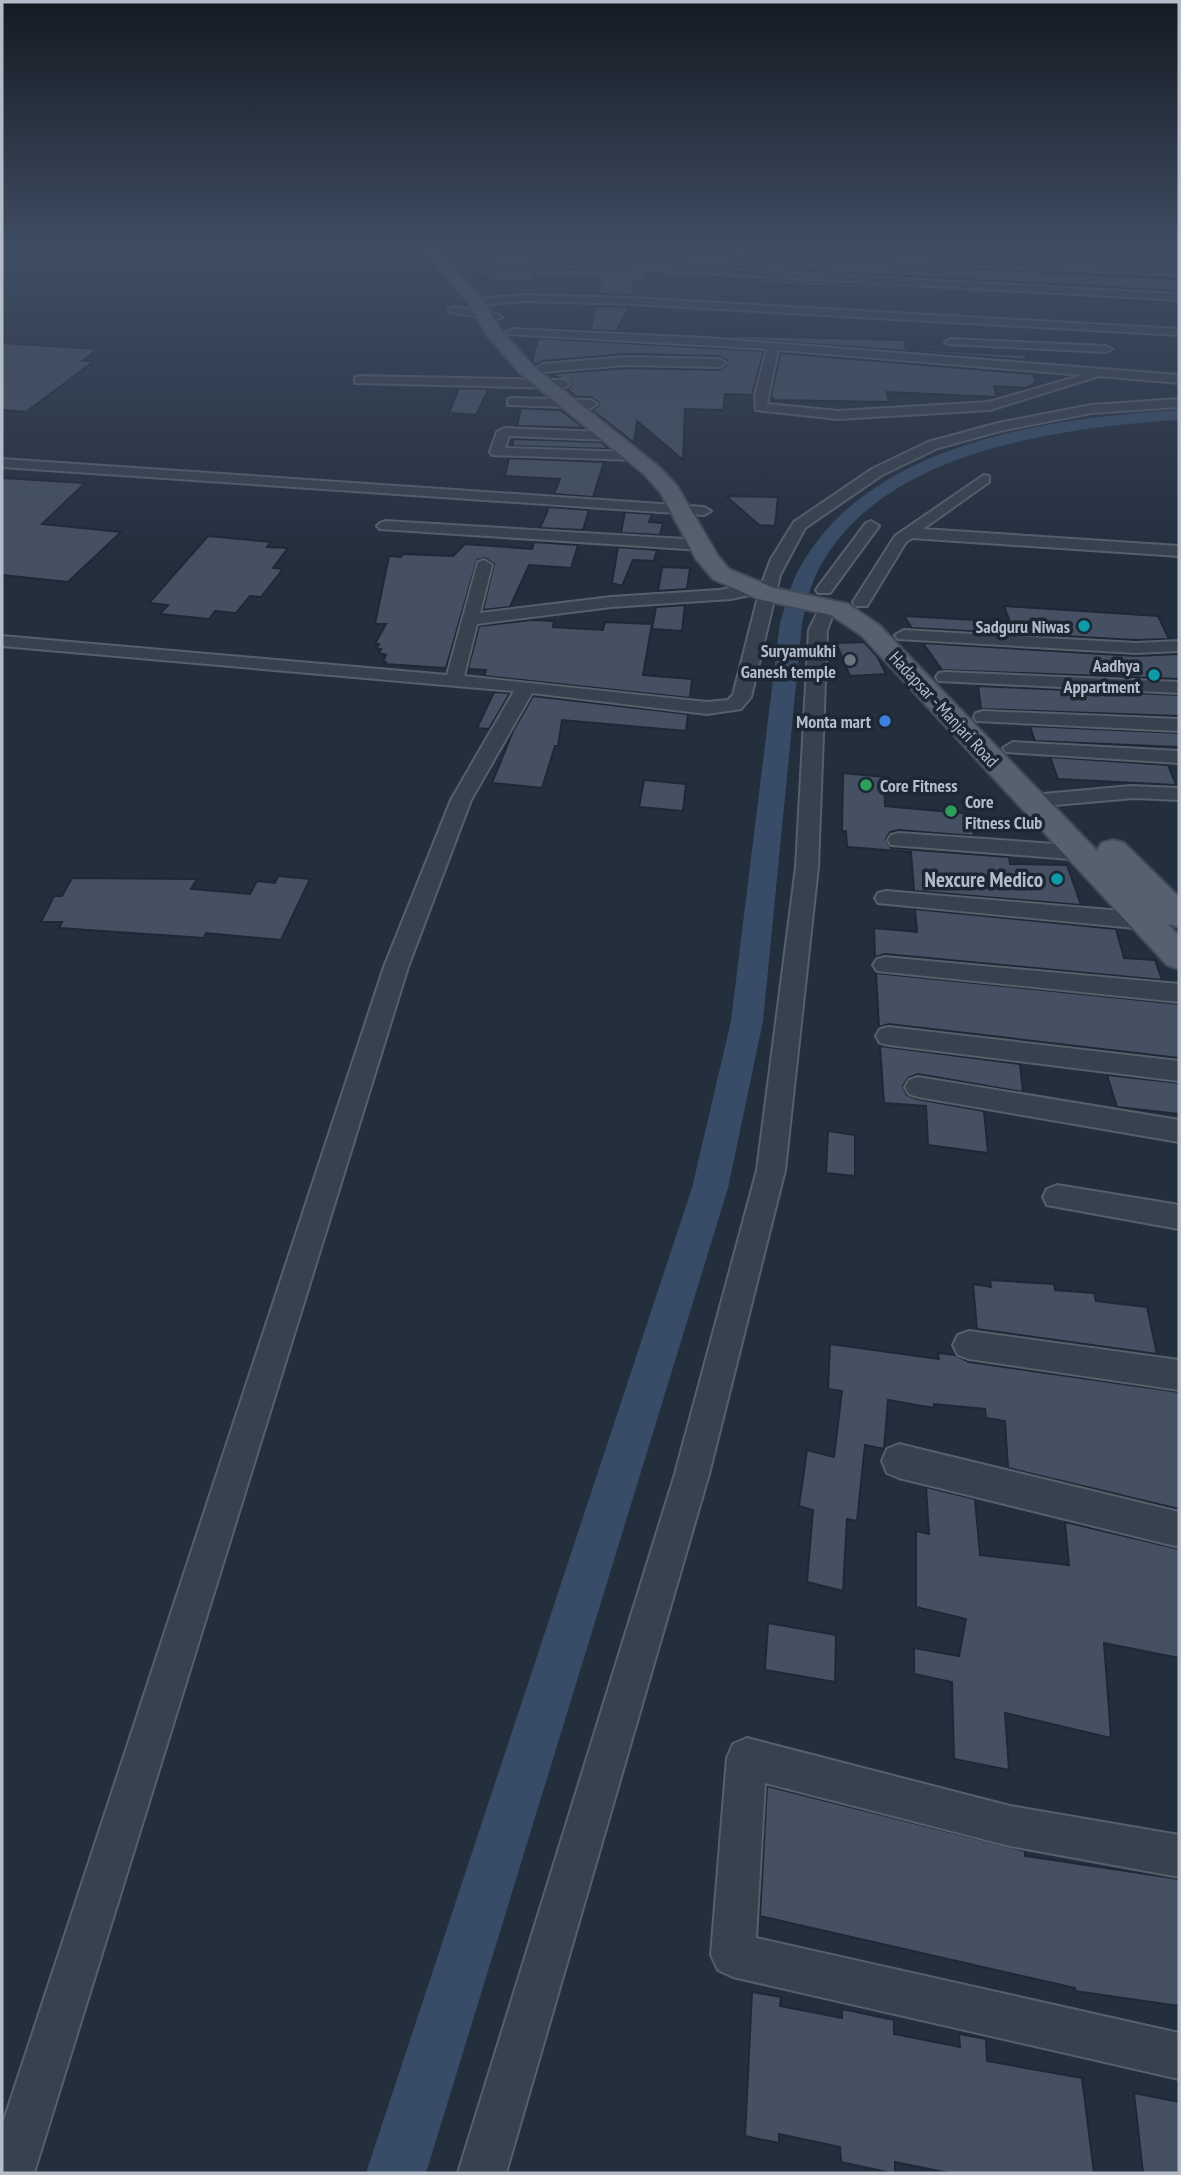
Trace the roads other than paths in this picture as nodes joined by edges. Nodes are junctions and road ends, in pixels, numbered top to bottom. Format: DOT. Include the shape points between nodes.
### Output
graph roads {
  1 [pos="509,352"];
  2 [pos="526,352"];
  3 [pos="774,352"];
  4 [pos="841,352"];
  5 [pos="720,363"];
  6 [pos="915,371"];
  7 [pos="1105,373"];
  8 [pos="544,377"];
  9 [pos="1035,378"];
  10 [pos="1179,379"];
  11 [pos="359,380"];
  12 [pos="503,402"];
  13 [pos="1179,403"];
  14 [pos="591,404"];
  15 [pos="568,405"];
  16 [pos="608,436"];
  17 [pos="634,456"];
  18 [pos="2,463"];
  19 [pos="984,480"];
  20 [pos="682,511"];
  21 [pos="708,516"];
  22 [pos="385,526"];
  23 [pos="871,526"];
  24 [pos="907,533"];
  25 [pos="701,545"];
  26 [pos="1179,551"];
  27 [pos="484,565"];
  28 [pos="747,565"];
  29 [pos="772,587"];
  30 [pos="821,600"];
  31 [pos="861,602"];
  32 [pos="469,620"];
  33 [pos="904,635"];
  34 [pos="2,640"];
  35 [pos="1179,646"];
  36 [pos="945,677"];
  37 [pos="454,681"];
  38 [pos="526,687"];
  39 [pos="1179,688"];
  40 [pos="983,717"];
  41 [pos="1179,724"];
  42 [pos="1013,748"];
  43 [pos="1179,757"];
  44 [pos="1041,794"];
  45 [pos="1179,794"];
  46 [pos="898,840"];
  47 [pos="1084,853"];
  48 [pos="886,898"];
  49 [pos="1179,916"];
  50 [pos="1145,921"];
  51 [pos="1179,957"];
  52 [pos="885,965"];
  53 [pos="1179,993"];
  54 [pos="889,1036"];
  55 [pos="1179,1071"];
  56 [pos="918,1087"];
  57 [pos="1179,1131"];
  58 [pos="1058,1197"];
  59 [pos="1179,1217"];
  60 [pos="969,1345"];
  61 [pos="1179,1375"];
  62 [pos="900,1461"];
  63 [pos="1179,1530"];
  64 [pos="1179,1856"];
  65 [pos="1179,2056"];
  66 [pos="10,2173"];
  67 [pos="482,2173"];
  1 -- 8 [label="main road"];
  2 -- 8 [label="main road"];
  3 -- 7 [label="street" via="775,363 761,395 761,407 838,415 990,406"];
  4 -- 7 [label="street"];
  5 -- 8 [label="street" via="626,361"];
  6 -- 9 [label="street"];
  7 -- 10 [label="street"];
  8 -- 11 [label="street"];
  8 -- 14 [label="main road" via="564,384"];
  8 -- 15 [label="main road"];
  12 -- 15 [label="street"];
  13 -- 29 [label="street" via="1091,409 933,444 877,472 799,526"];
  14 -- 15 [label="street"];
  14 -- 21 [label="main road" via="688,485"];
  15 -- 16 [label="main road"];
  16 -- 17 [label="main road"];
  16 -- 17 [label="street" via="504,432 497,452"];
  17 -- 20 [label="main road" via="652,470"];
  18 -- 20 [label="street"];
  19 -- 24 [label="street"];
  20 -- 21 [label="street"];
  20 -- 25 [label="main road"];
  22 -- 25 [label="street"];
  23 -- 30 [label="street"];
  24 -- 26 [label="street"];
  24 -- 31 [label="street"];
  25 -- 29 [label="main road" via="721,574"];
  27 -- 32 [label="street"];
  28 -- 29 [label="main road"];
  29 -- 30 [label="main road"];
  29 -- 32 [label="street" via="732,597 585,604"];
  29 -- 38 [label="street" via="742,697 734,705 707,708"];
  30 -- 31 [label="main road, Hadapsar - Manjari Road"];
  30 -- 44 [label="main road, Hadapsar - Manjari Road" via="870,630"];
  30 -- 67 [label="street" via="807,867 771,1170 692,1474"];
  31 -- 33 [label="main road, Hadapsar - Manjari Road"];
  32 -- 37 [label="street"];
  33 -- 35 [label="street" via="1136,648"];
  33 -- 36 [label="main road, Hadapsar - Manjari Road"];
  34 -- 37 [label="street"];
  36 -- 39 [label="street"];
  36 -- 40 [label="main road, Hadapsar - Manjari Road"];
  37 -- 38 [label="street"];
  38 -- 66 [label="street" via="461,800 397,967"];
  40 -- 41 [label="street"];
  40 -- 42 [label="main road, Hadapsar - Manjari Road"];
  42 -- 43 [label="street"];
  42 -- 44 [label="main road, Hadapsar - Manjari Road"];
  44 -- 45 [label="street"];
  44 -- 47 [label="main road, Hadapsar - Manjari Road"];
  44 -- 49 [label="main road, Hadapsar - Manjari Road"];
  46 -- 47 [label="street"];
  47 -- 50 [label="main road, Hadapsar - Manjari Road"];
  48 -- 50 [label="street"];
  49 -- 50 [label="street"];
  50 -- 51 [label="main road, Hadapsar - Manjari Road"];
  52 -- 53 [label="street"];
  54 -- 55 [label="street"];
  56 -- 57 [label="street"];
  58 -- 59 [label="street"];
  60 -- 61 [label="street"];
  62 -- 63 [label="street"];
  64 -- 65 [label="street" via="1010,1826 747,1758 733,1955"];
}
